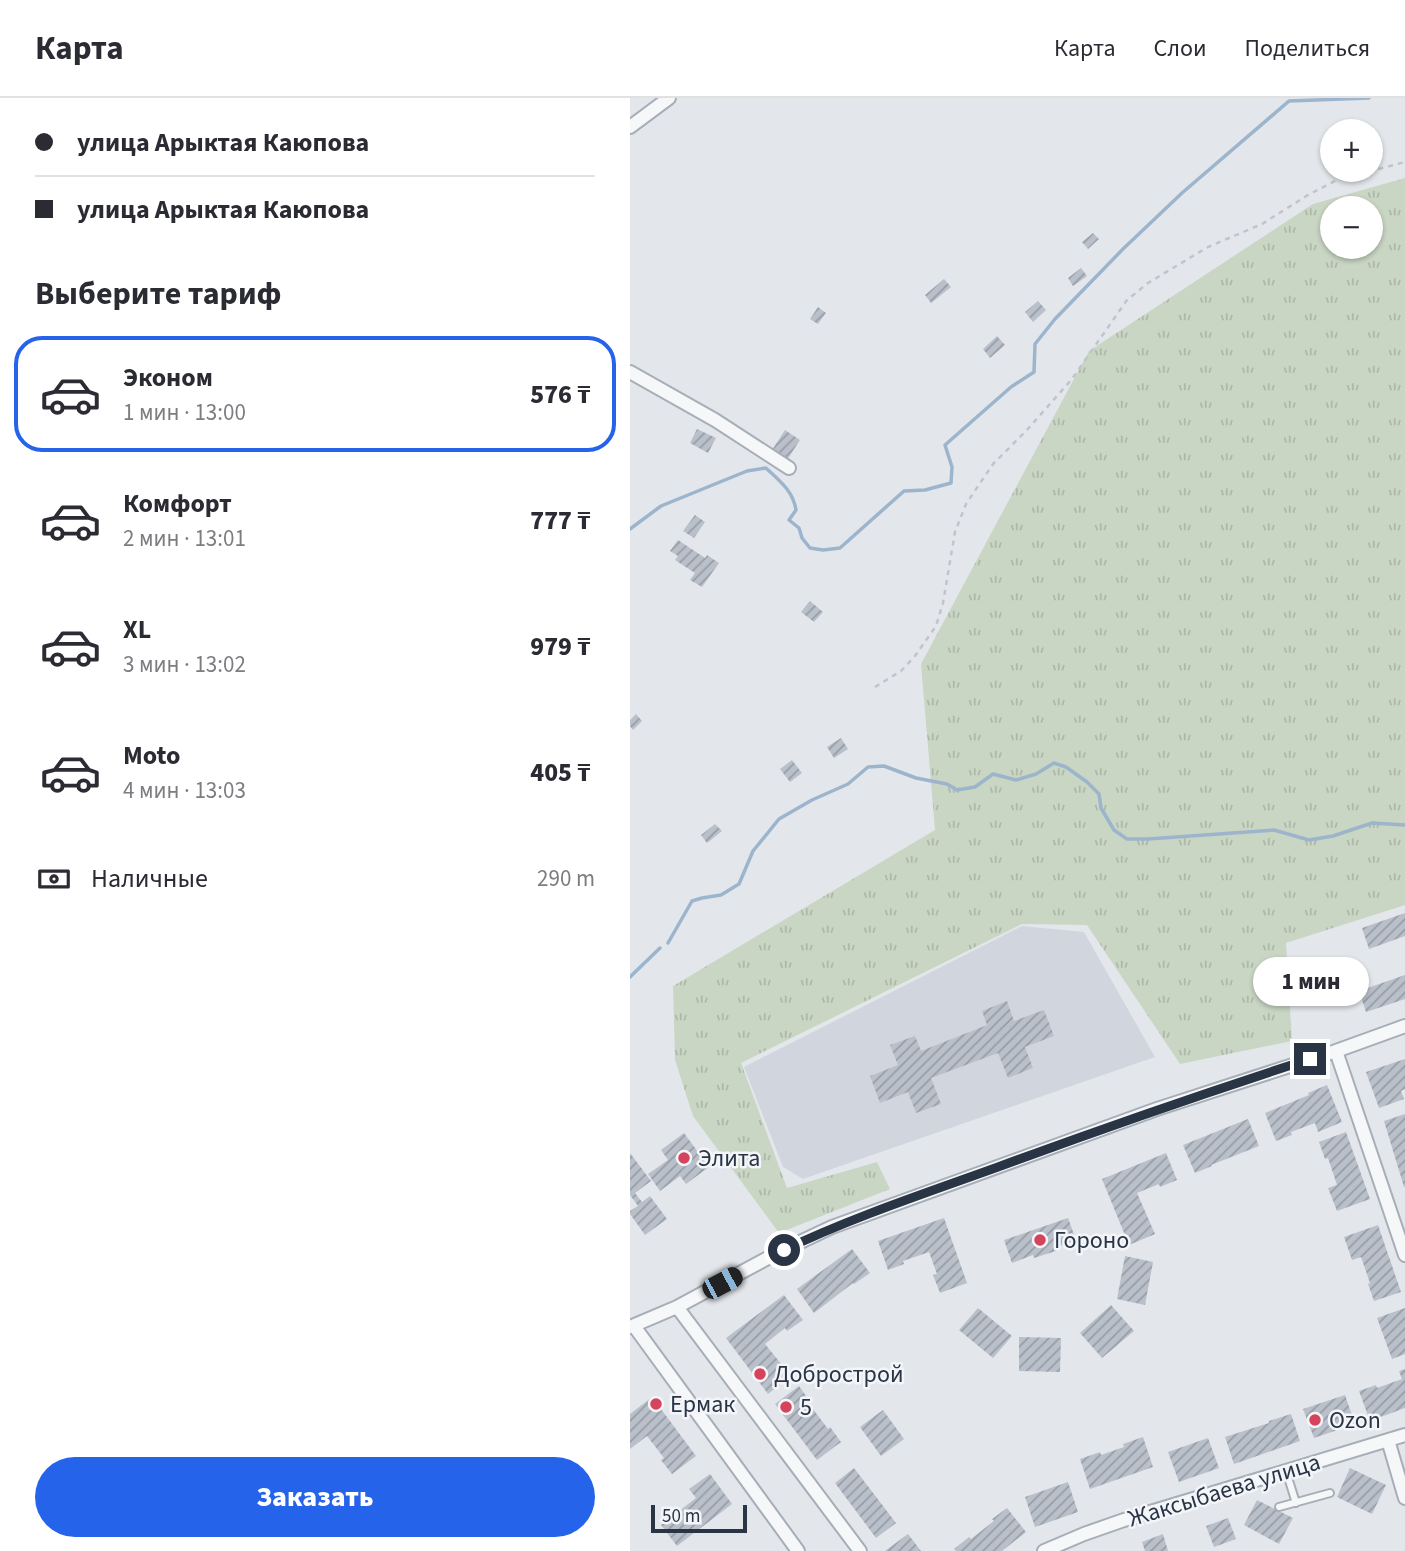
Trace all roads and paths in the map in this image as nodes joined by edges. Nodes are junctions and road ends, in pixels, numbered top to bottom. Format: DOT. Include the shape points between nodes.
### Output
graph roads {
  1 [pos="668,98"];
  2 [pos="630,127"];
  3 [pos="1405,162"];
  4 [pos="630,372"];
  5 [pos="789,468"];
  6 [pos="876,687"];
  7 [pos="1405,1026"];
  8 [pos="1336,1051"];
  9 [pos="1405,1255"];
  10 [pos="677,1307"];
  11 [pos="632,1327"];
  12 [pos="1405,1435"];
  13 [pos="1388,1440"];
  14 [pos="1286,1471"];
  15 [pos="1330,1493"];
  16 [pos="1405,1498"];
  17 [pos="1296,1503"];
  18 [pos="1279,1507"];
  19 [pos="798,1551"];
  20 [pos="860,1551"];
  21 [pos="1044,1551"];
  1 -- 2 [label="street"];
  3 -- 6 [label="path" via="1337,180 1262,225 1208,247 1127,300 1072,379 993,464 966,504 955,532 936,626 901,671"];
  4 -- 5 [label="street"];
  7 -- 8 [label="street"];
  8 -- 9 [label="street"];
  8 -- 10 [label="street" via="1157,1109 832,1227"];
  10 -- 11 [label="street"];
  10 -- 20 [label="street"];
  11 -- 19 [label="street"];
  12 -- 13 [label="street, Жаксыбаева улица"];
  13 -- 14 [label="street, Жаксыбаева улица"];
  13 -- 16 [label="street"];
  14 -- 17 [label="lane"];
  14 -- 21 [label="street, Жаксыбаева улица" via="1124,1520"];
  15 -- 17 [label="lane"];
  17 -- 18 [label="lane"];
}
